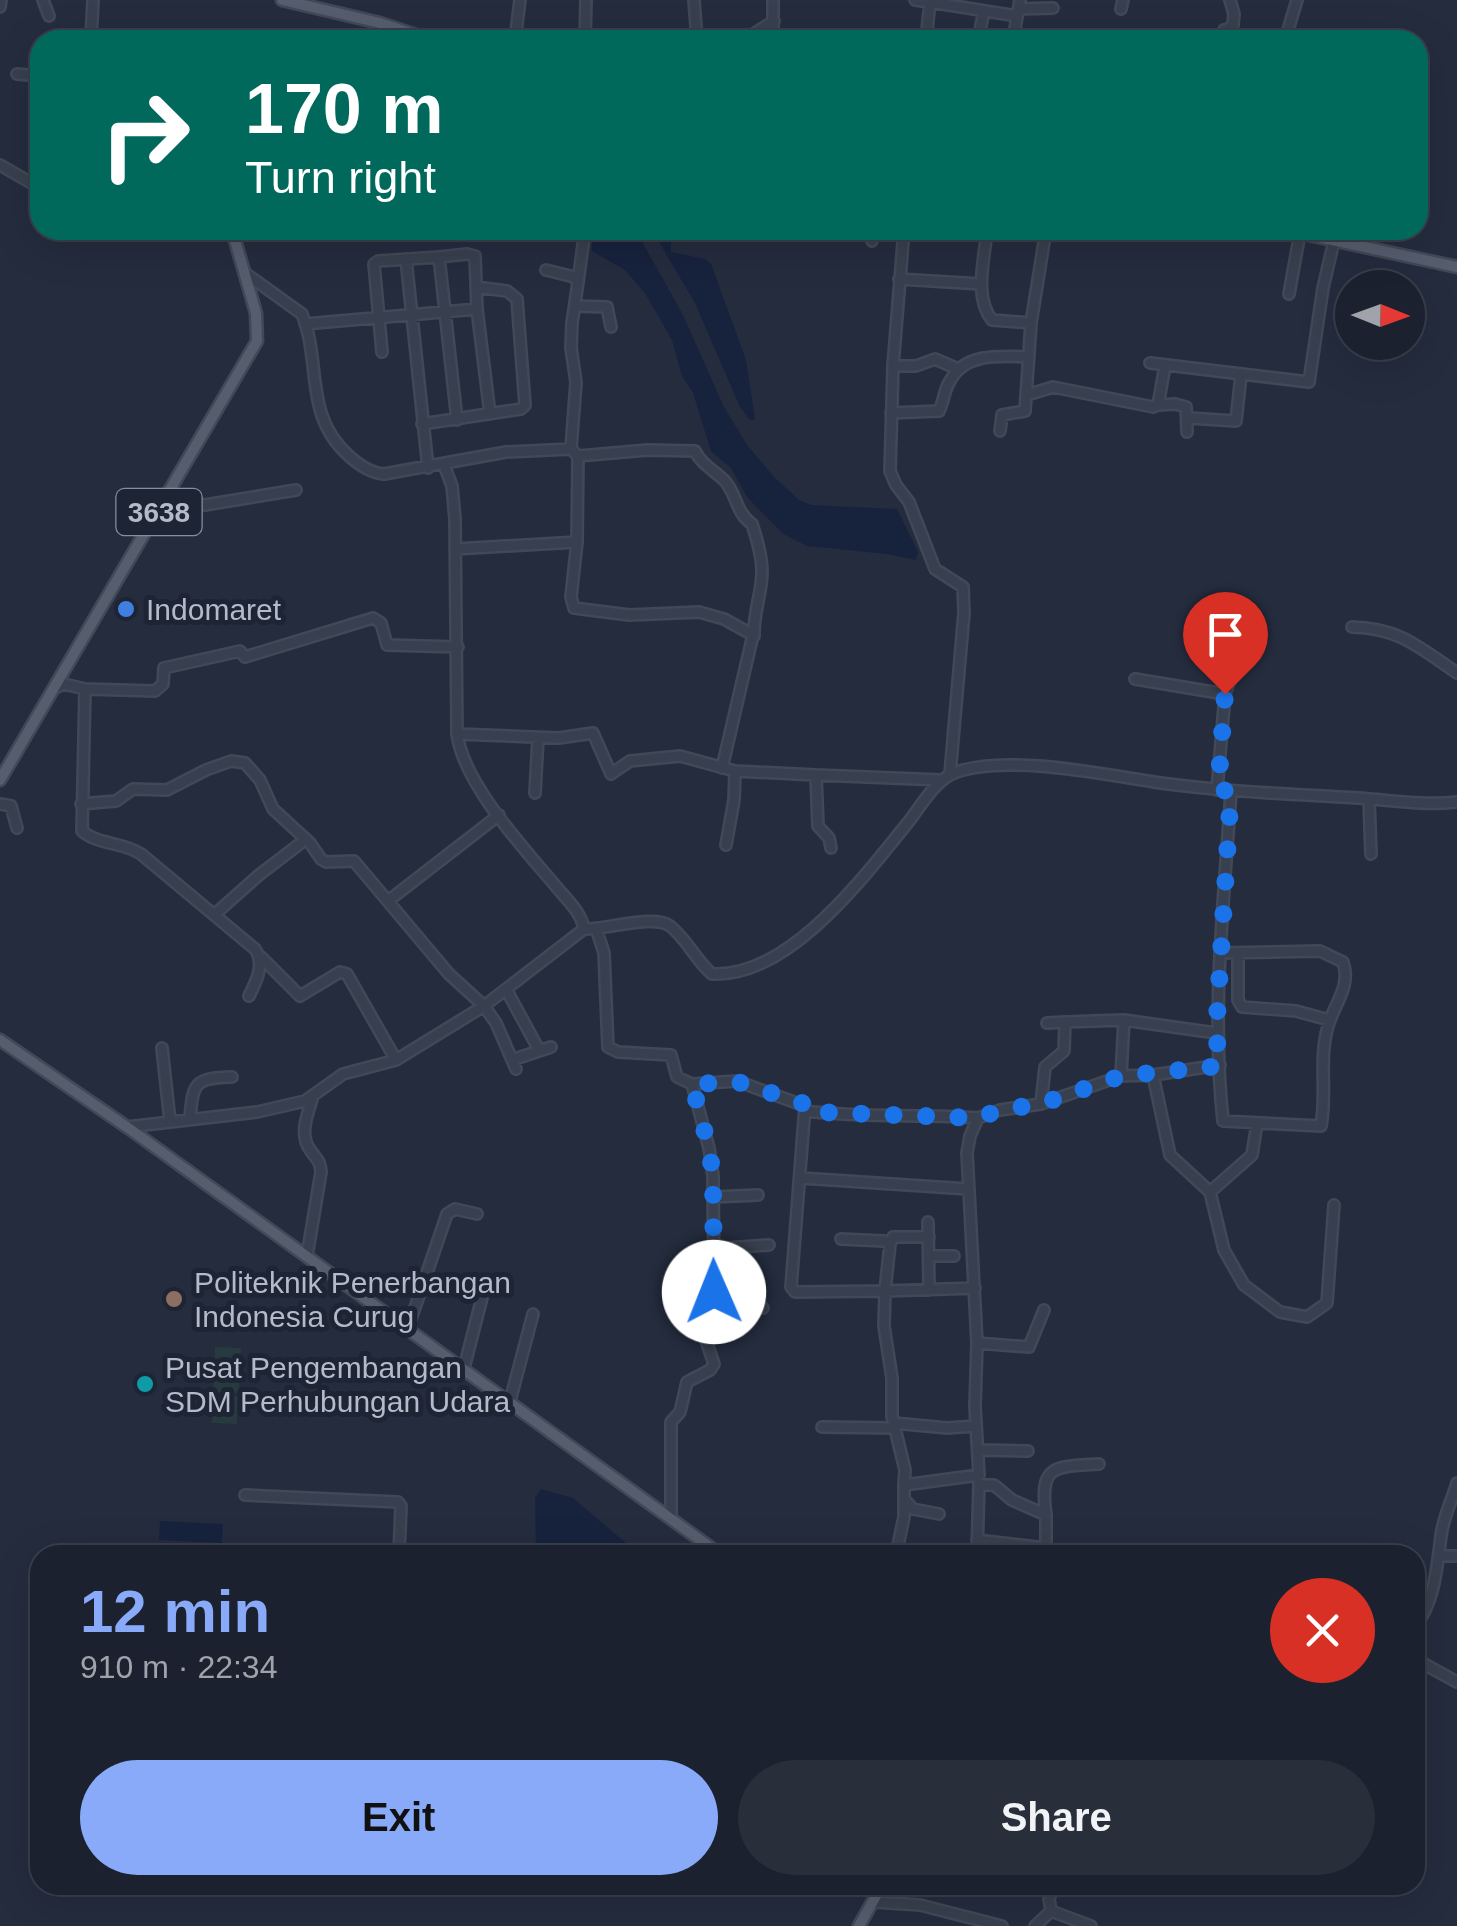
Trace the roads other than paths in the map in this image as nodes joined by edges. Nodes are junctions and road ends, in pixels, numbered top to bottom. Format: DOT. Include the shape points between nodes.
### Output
graph roads {
  1 [pos="43,0"];
  2 [pos="93,0"];
  3 [pos="282,0"];
  4 [pos="341,0"];
  5 [pos="520,0"];
  6 [pos="586,0"];
  7 [pos="694,0"];
  8 [pos="773,0"];
  9 [pos="915,0"];
  10 [pos="1230,0"];
  11 [pos="1297,0"];
  12 [pos="930,2"];
  13 [pos="1018,8"];
  14 [pos="1053,8"];
  15 [pos="984,11"];
  16 [pos="338,12"];
  17 [pos="48,16"];
  18 [pos="774,21"];
  19 [pos="91,30"];
  20 [pos="389,30"];
  21 [pos="516,30"];
  22 [pos="585,30"];
  23 [pos="696,30"];
  24 [pos="760,30"];
  25 [pos="774,30"];
  26 [pos="927,30"];
  27 [pos="980,30"];
  28 [pos="1224,30"];
  29 [pos="1288,30"];
  30 [pos="17,74"];
  31 [pos="30,75"];
  32 [pos="0,165"];
  33 [pos="30,182"];
  34 [pos="235,240"];
  35 [pos="583,240"];
  36 [pos="903,240"];
  37 [pos="986,240"];
  38 [pos="1044,240"];
  39 [pos="1299,240"];
  40 [pos="1329,240"];
  41 [pos="1334,241"];
  42 [pos="439,257"];
  43 [pos="406,259"];
  44 [pos="1457,266"];
  45 [pos="546,270"];
  46 [pos="245,273"];
  47 [pos="899,278"];
  48 [pos="578,282"];
  49 [pos="982,284"];
  50 [pos="476,287"];
  51 [pos="1289,294"];
  52 [pos="575,306"];
  53 [pos="477,308"];
  54 [pos="444,312"];
  55 [pos="411,314"];
  56 [pos="378,318"];
  57 [pos="1032,323"];
  58 [pos="305,324"];
  59 [pos="612,327"];
  60 [pos="382,352"];
  61 [pos="1029,357"];
  62 [pos="1150,364"];
  63 [pos="892,366"];
  64 [pos="1166,366"];
  65 [pos="958,369"];
  66 [pos="1241,374"];
  67 [pos="1027,395"];
  68 [pos="1158,406"];
  69 [pos="891,413"];
  70 [pos="490,414"];
  71 [pos="1188,418"];
  72 [pos="457,420"];
  73 [pos="422,424"];
  74 [pos="1000,431"];
  75 [pos="1187,432"];
  76 [pos="574,452"];
  77 [pos="444,465"];
  78 [pos="428,468"];
  79 [pos="296,490"];
  80 [pos="162,506"];
  81 [pos="577,542"];
  82 [pos="455,549"];
  83 [pos="1352,627"];
  84 [pos="754,638"];
  85 [pos="1244,642"];
  86 [pos="458,647"];
  87 [pos="1457,673"];
  88 [pos="1135,679"];
  89 [pos="57,687"];
  90 [pos="85,689"];
  91 [pos="1225,694"];
  92 [pos="457,734"];
  93 [pos="538,738"];
  94 [pos="722,768"];
  95 [pos="735,771"];
  96 [pos="816,775"];
  97 [pos="946,777"];
  98 [pos="0,780"];
  99 [pos="1218,790"];
  100 [pos="1231,791"];
  101 [pos="534,792"];
  102 [pos="1369,799"];
  103 [pos="1457,802"];
  104 [pos="0,804"];
  105 [pos="81,804"];
  106 [pos="499,815"];
  107 [pos="18,828"];
  108 [pos="306,838"];
  109 [pos="726,845"];
  110 [pos="832,848"];
  111 [pos="1371,854"];
  112 [pos="388,901"];
  113 [pos="214,914"];
  114 [pos="584,929"];
  115 [pos="597,931"];
  116 [pos="1238,953"];
  117 [pos="1220,954"];
  118 [pos="261,957"];
  119 [pos="507,991"];
  120 [pos="249,996"];
  121 [pos="484,1006"];
  122 [pos="1124,1020"];
  123 [pos="1330,1020"];
  124 [pos="1047,1022"];
  125 [pos="1064,1022"];
  126 [pos="1216,1033"];
  127 [pos="0,1040"];
  128 [pos="551,1047"];
  129 [pos="162,1048"];
  130 [pos="539,1050"];
  131 [pos="396,1060"];
  132 [pos="1220,1066"];
  133 [pos="1153,1075"];
  134 [pos="1121,1076"];
  135 [pos="232,1077"];
  136 [pos="692,1084"];
  137 [pos="313,1096"];
  138 [pos="1041,1104"];
  139 [pos="805,1111"];
  140 [pos="190,1118"];
  141 [pos="978,1118"];
  142 [pos="170,1121"];
  143 [pos="1257,1123"];
  144 [pos="127,1127"];
  145 [pos="801,1178"];
  146 [pos="968,1189"];
  147 [pos="1210,1192"];
  148 [pos="758,1195"];
  149 [pos="713,1197"];
  150 [pos="1334,1205"];
  151 [pos="477,1214"];
  152 [pos="928,1222"];
  153 [pos="928,1237"];
  154 [pos="841,1239"];
  155 [pos="890,1244"];
  156 [pos="769,1245"];
  157 [pos="713,1250"];
  158 [pos="306,1256"];
  159 [pos="929,1256"];
  160 [pos="954,1256"];
  161 [pos="485,1286"];
  162 [pos="975,1288"];
  163 [pos="929,1290"];
  164 [pos="885,1291"];
  165 [pos="710,1303"];
  166 [pos="763,1308"];
  167 [pos="1044,1310"];
  168 [pos="532,1314"];
  169 [pos="408,1328"];
  170 [pos="977,1343"];
  171 [pos="464,1368"];
  172 [pos="510,1401"];
  173 [pos="894,1425"];
  174 [pos="976,1426"];
  175 [pos="822,1427"];
  176 [pos="980,1450"];
  177 [pos="1028,1451"];
  178 [pos="1098,1464"];
  179 [pos="979,1480"];
  180 [pos="1457,1482"];
  181 [pos="904,1486"];
  182 [pos="245,1495"];
  183 [pos="904,1498"];
  184 [pos="939,1514"];
  185 [pos="1046,1514"];
  186 [pos="671,1518"];
  187 [pos="977,1540"];
  188 [pos="399,1545"];
  189 [pos="707,1545"];
  190 [pos="898,1545"];
  191 [pos="977,1545"];
  192 [pos="1006,1545"];
  193 [pos="1046,1545"];
  194 [pos="1440,1556"];
  195 [pos="1457,1556"];
  196 [pos="1425,1608"];
  197 [pos="1425,1665"];
  198 [pos="1457,1682"];
  199 [pos="877,1895"];
  200 [pos="1050,1895"];
  201 [pos="873,1902"];
  202 [pos="1051,1910"];
  203 [pos="986,1924"];
  204 [pos="859,1926"];
  205 [pos="1002,1926"];
  206 [pos="1035,1926"];
  207 [pos="1091,1926"];
  1 -- 17 [label="street"];
  2 -- 19 [label="street"];
  3 -- 16 [label="main road"];
  4 -- 16 [label="street"];
  5 -- 21 [label="street"];
  6 -- 22 [label="street"];
  7 -- 23 [label="street"];
  8 -- 18 [label="street"];
  9 -- 12 [label="street"];
  10 -- 28 [label="street" via="1234,21"];
  11 -- 29 [label="street"];
  12 -- 15 [label="street"];
  12 -- 26 [label="street"];
  13 -- 14 [label="street"];
  13 -- 15 [label="street"];
  15 -- 27 [label="street"];
  16 -- 20 [label="main road"];
  18 -- 24 [label="street"];
  18 -- 25 [label="street"];
  30 -- 31 [label="street"];
  32 -- 33 [label="street"];
  34 -- 46 [label="main road, 3638"];
  35 -- 48 [label="street"];
  36 -- 47 [label="street"];
  37 -- 49 [label="street"];
  38 -- 57 [label="street"];
  39 -- 51 [label="street"];
  40 -- 41 [label="main road"];
  41 -- 44 [label="main road"];
  41 -- 66 [label="street" via="1309,382"];
  42 -- 43 [label="street"];
  42 -- 50 [label="street" via="474,256"];
  42 -- 54 [label="street"];
  43 -- 55 [label="street"];
  43 -- 56 [label="street" via="374,264"];
  45 -- 48 [label="street"];
  46 -- 58 [label="street" via="299,312"];
  46 -- 80 [label="main road, 3638" via="257,342"];
  47 -- 49 [label="street"];
  47 -- 63 [label="street"];
  48 -- 52 [label="street"];
  49 -- 57 [label="street" via="990,318"];
  50 -- 53 [label="street"];
  50 -- 70 [label="street" via="514,294 518,305 525,404"];
  52 -- 59 [label="street" via="607,307"];
  52 -- 76 [label="street"];
  53 -- 54 [label="street"];
  53 -- 70 [label="street"];
  54 -- 55 [label="street"];
  54 -- 72 [label="street"];
  55 -- 56 [label="street"];
  55 -- 73 [label="street"];
  56 -- 58 [label="street"];
  56 -- 60 [label="street"];
  57 -- 61 [label="street"];
  58 -- 78 [label="street" via="321,418 341,448 374,473"];
  61 -- 65 [label="street" via="988,356"];
  61 -- 67 [label="street"];
  62 -- 64 [label="street"];
  63 -- 65 [label="street" via="935,358"];
  63 -- 69 [label="street"];
  64 -- 66 [label="street"];
  64 -- 68 [label="street"];
  65 -- 69 [label="street" via="940,411"];
  66 -- 71 [label="street" via="1236,421"];
  67 -- 68 [label="street" via="1053,387"];
  67 -- 74 [label="street" via="1025,411 1002,414"];
  68 -- 71 [label="street" via="1183,406"];
  69 -- 97 [label="street" via="891,476 910,502 935,569 963,588"];
  70 -- 72 [label="street"];
  71 -- 75 [label="street"];
  72 -- 73 [label="street"];
  73 -- 78 [label="street"];
  76 -- 77 [label="street" via="506,452"];
  76 -- 81 [label="street"];
  76 -- 84 [label="street" via="694,451 728,484 752,524 760,556"];
  77 -- 78 [label="street"];
  77 -- 82 [label="street" via="452,486"];
  79 -- 80 [label="street"];
  80 -- 89 [label="main road, 3638"];
  81 -- 82 [label="street"];
  81 -- 84 [label="street" via="575,609 699,612"];
  82 -- 86 [label="street"];
  83 -- 87 [label="street" via="1403,636"];
  84 -- 94 [label="street"];
  85 -- 91 [label="street"];
  86 -- 90 [label="street" via="387,646 381,624 372,618 245,658 240,651 164,668 163,684 155,690"];
  86 -- 92 [label="street"];
  88 -- 91 [label="street"];
  89 -- 90 [label="street"];
  89 -- 98 [label="main road, 3638"];
  90 -- 105 [label="street"];
  91 -- 99 [label="street"];
  92 -- 93 [label="street"];
  92 -- 106 [label="street" via="460,751"];
  93 -- 94 [label="street" via="593,733 611,774 648,757 680,756"];
  93 -- 101 [label="street"];
  94 -- 95 [label="street"];
  95 -- 96 [label="street"];
  95 -- 109 [label="street"];
  96 -- 97 [label="street"];
  96 -- 110 [label="street" via="818,826"];
  97 -- 99 [label="street" via="981,766 1029,767"];
  97 -- 115 [label="street" via="819,922 793,945 745,970 712,974 659,921"];
  99 -- 100 [label="street"];
  100 -- 102 [label="street"];
  100 -- 117 [label="street"];
  102 -- 103 [label="street"];
  102 -- 111 [label="street"];
  104 -- 107 [label="street" via="10,806"];
  105 -- 108 [label="street" via="116,801 133,789 172,789 206,770 242,761 274,809"];
  105 -- 113 [label="street" via="80,826 88,837 130,847"];
  106 -- 112 [label="street"];
  106 -- 114 [label="street" via="574,907"];
  108 -- 112 [label="street" via="324,861 354,862"];
  108 -- 113 [label="street"];
  112 -- 121 [label="street"];
  113 -- 118 [label="street"];
  114 -- 115 [label="street"];
  114 -- 119 [label="street"];
  115 -- 136 [label="street" via="608,1046 614,1052 671,1055 677,1076"];
  116 -- 117 [label="street"];
  116 -- 123 [label="street" via="1242,1007"];
  116 -- 123 [label="street" via="1320,951 1338,957 1345,986"];
  117 -- 126 [label="street"];
  118 -- 120 [label="street"];
  118 -- 131 [label="street" via="300,996 347,974"];
  119 -- 121 [label="street"];
  119 -- 130 [label="street"];
  121 -- 130 [label="street" via="514,1065"];
  121 -- 131 [label="street"];
  122 -- 125 [label="street"];
  122 -- 126 [label="street"];
  122 -- 134 [label="street"];
  123 -- 143 [label="street" via="1322,1124"];
  124 -- 125 [label="street"];
  125 -- 138 [label="street" via="1064,1051 1045,1067"];
  126 -- 132 [label="street"];
  127 -- 144 [label="main road"];
  128 -- 130 [label="street"];
  129 -- 142 [label="street"];
  131 -- 137 [label="street" via="343,1074"];
  132 -- 133 [label="street"];
  132 -- 143 [label="street" via="1224,1121"];
  133 -- 134 [label="street"];
  133 -- 147 [label="street" via="1170,1154"];
  134 -- 138 [label="street"];
  135 -- 140 [label="street" via="197,1084"];
  136 -- 139 [label="street" via="738,1082 802,1103"];
  136 -- 149 [label="street" via="709,1148"];
  137 -- 140 [label="street" via="257,1112"];
  137 -- 158 [label="street" via="304,1132 321,1172"];
  138 -- 141 [label="street"];
  139 -- 141 [label="street"];
  139 -- 145 [label="street"];
  140 -- 142 [label="street"];
  141 -- 146 [label="street" via="970,1136"];
  142 -- 144 [label="street"];
  143 -- 147 [label="street" via="1252,1155"];
  144 -- 158 [label="main road"];
  145 -- 146 [label="street"];
  145 -- 164 [label="street" via="793,1291"];
  146 -- 162 [label="street"];
  147 -- 150 [label="street" via="1224,1250 1244,1285 1272,1308 1295,1316 1307,1317 1328,1300"];
  148 -- 149 [label="street"];
  149 -- 157 [label="street"];
  151 -- 169 [label="street" via="447,1214"];
  152 -- 153 [label="street"];
  153 -- 155 [label="street" via="893,1237"];
  153 -- 159 [label="street"];
  154 -- 155 [label="street"];
  155 -- 164 [label="street"];
  156 -- 157 [label="street"];
  157 -- 165 [label="street"];
  158 -- 169 [label="main road"];
  159 -- 160 [label="street"];
  159 -- 163 [label="street"];
  161 -- 171 [label="street"];
  162 -- 163 [label="street"];
  162 -- 170 [label="street"];
  163 -- 164 [label="street"];
  164 -- 173 [label="street"];
  165 -- 166 [label="street"];
  165 -- 186 [label="street" via="700,1323 712,1368 689,1378 672,1422"];
  167 -- 170 [label="street" via="1029,1348"];
  168 -- 172 [label="street"];
  169 -- 171 [label="main road"];
  170 -- 174 [label="street"];
  171 -- 172 [label="main road"];
  172 -- 186 [label="main road"];
  173 -- 174 [label="street"];
  173 -- 175 [label="street"];
  173 -- 181 [label="street"];
  174 -- 176 [label="street"];
  176 -- 177 [label="street"];
  176 -- 179 [label="street"];
  178 -- 185 [label="street" via="1062,1467 1047,1476"];
  179 -- 181 [label="street"];
  179 -- 185 [label="street"];
  179 -- 187 [label="street"];
  180 -- 194 [label="street"];
  181 -- 183 [label="street"];
  182 -- 188 [label="street" via="398,1502"];
  183 -- 184 [label="street" via="912,1509"];
  183 -- 190 [label="street"];
  185 -- 193 [label="street"];
  186 -- 189 [label="main road"];
  187 -- 191 [label="street"];
  187 -- 192 [label="street"];
  194 -- 195 [label="street"];
  194 -- 196 [label="street"];
  197 -- 198 [label="street"];
  199 -- 201 [label="main road"];
  200 -- 202 [label="street"];
  201 -- 203 [label="street" via="920,1905"];
  201 -- 204 [label="main road"];
  202 -- 206 [label="street"];
  202 -- 207 [label="street"];
  203 -- 205 [label="street"];
}
